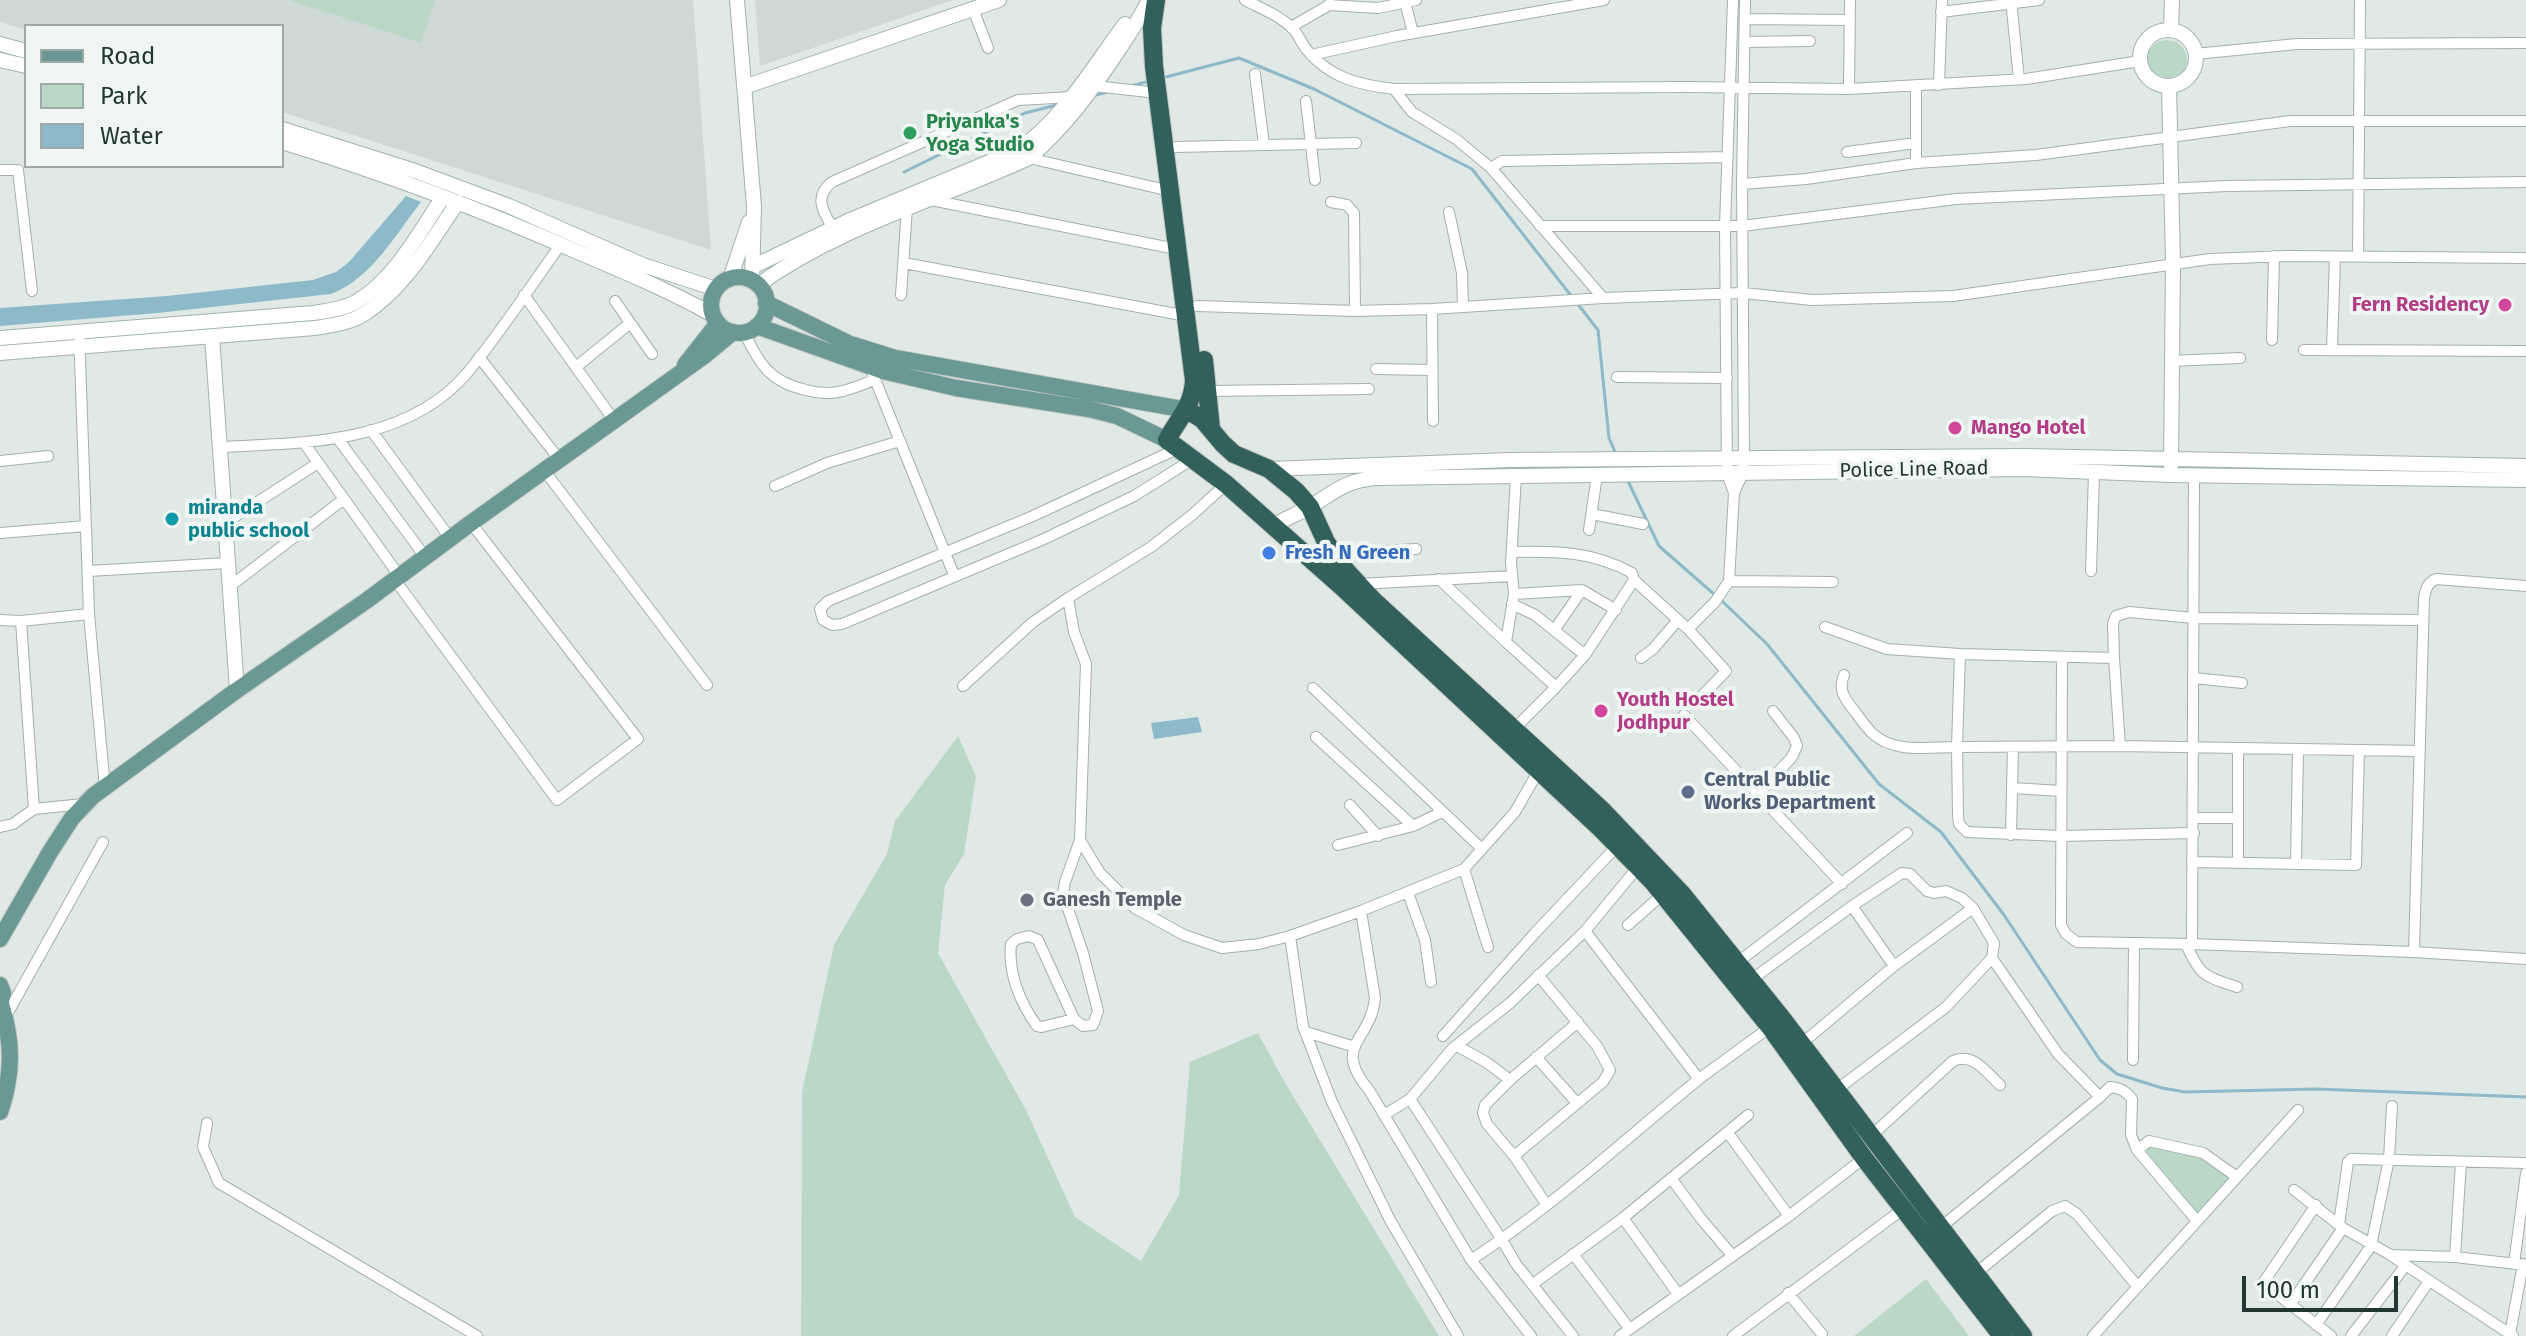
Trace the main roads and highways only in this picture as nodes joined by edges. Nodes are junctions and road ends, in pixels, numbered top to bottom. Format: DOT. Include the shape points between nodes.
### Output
graph roads {
  1 [pos="1156,0"];
  2 [pos="1162,0"];
  3 [pos="766,303"];
  4 [pos="1192,311"];
  5 [pos="715,319"];
  6 [pos="745,330"];
  7 [pos="680,373"];
  8 [pos="1187,410"];
  9 [pos="1211,429"];
  10 [pos="1180,449"];
  11 [pos="1543,765"];
  12 [pos="0,939"];
  13 [pos="0,985"];
  14 [pos="2,1009"];
  15 [pos="0,1112"];
  16 [pos="2002,1336"];
  17 [pos="2023,1336"];
  1 -- 4 [label="highway" via="1152,45 1176,249"];
  2 -- 4 [label="highway" via="1162,45"];
  3 -- 5 [label="main road" via="755,277 737,277 723,284 711,306"];
  3 -- 6 [label="main road" via="763,319"];
  3 -- 8 [label="main road" via="850,344 895,358"];
  4 -- 8 [label="highway" via="1194,390"];
  4 -- 9 [label="highway"];
  5 -- 6 [label="main road"];
  5 -- 7 [label="main road"];
  6 -- 7 [label="main road"];
  6 -- 10 [label="main road" via="872,374 1117,416"];
  7 -- 12 [label="main road" via="83,804"];
  8 -- 9 [label="highway"];
  8 -- 10 [label="highway"];
  9 -- 11 [label="highway" via="1234,454 1269,469 1296,491 1358,584 1514,729"];
  10 -- 11 [label="highway" via="1274,525"];
  11 -- 16 [label="highway" via="1663,894 1770,1027"];
  11 -- 17 [label="highway" via="1602,810 1738,962"];
  13 -- 14 [label="main road"];
  14 -- 15 [label="main road" via="11,1063"];
}
